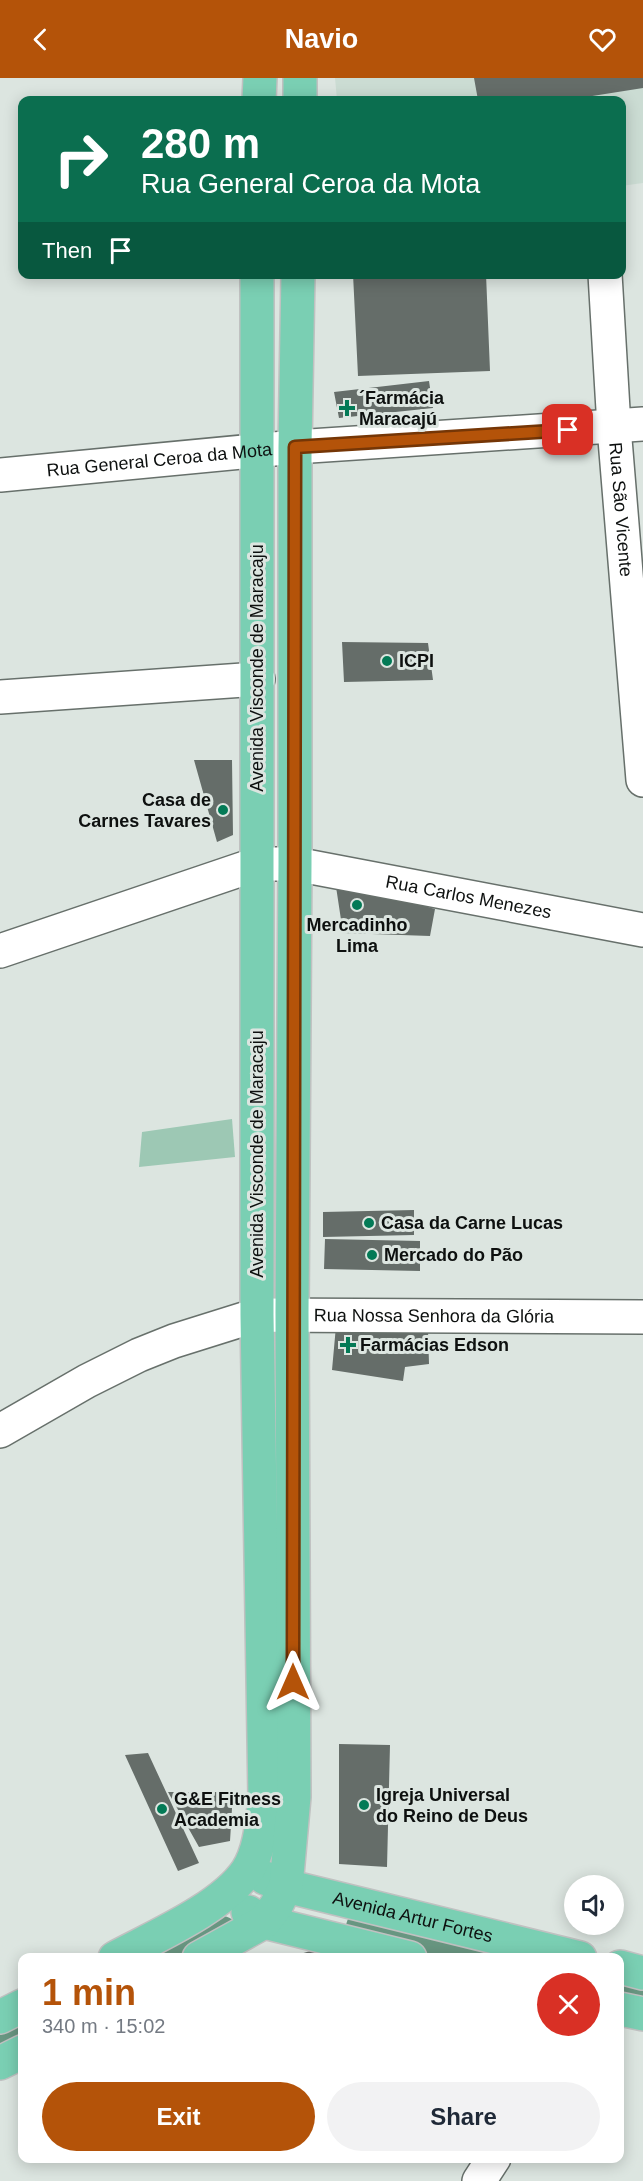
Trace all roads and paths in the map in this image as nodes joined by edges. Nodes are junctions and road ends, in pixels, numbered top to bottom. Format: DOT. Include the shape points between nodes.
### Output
graph roads {
  1 [pos="260,78"];
  2 [pos="300,78"];
  3 [pos="259,96"];
  4 [pos="300,96"];
  5 [pos="257,279"];
  6 [pos="298,279"];
  7 [pos="606,279"];
  8 [pos="629,426"];
  9 [pos="295,447"];
  10 [pos="256,451"];
  11 [pos="0,475"];
  12 [pos="258,679"];
  13 [pos="0,697"];
  14 [pos="643,780"];
  15 [pos="257,864"];
  16 [pos="295,864"];
  17 [pos="643,930"];
  18 [pos="0,951"];
  19 [pos="292,1313"];
  20 [pos="256,1315"];
  21 [pos="643,1317"];
  22 [pos="0,1431"];
  23 [pos="247,1871"];
  24 [pos="286,1886"];
  25 [pos="220,1897"];
  26 [pos="264,1922"];
  27 [pos="124,1953"];
  28 [pos="208,1953"];
  29 [pos="390,1953"];
  30 [pos="560,1953"];
  31 [pos="624,1968"];
  32 [pos="643,1973"];
  33 [pos="18,2008"];
  34 [pos="624,2009"];
  35 [pos="643,2014"];
  36 [pos="0,2017"];
  37 [pos="18,2054"];
  38 [pos="0,2063"];
  39 [pos="491,2163"];
  40 [pos="479,2181"];
  1 -- 3 [label="main road"];
  2 -- 4 [label="main road"];
  5 -- 10 [label="main road, Avenida Visconde de Maracaju"];
  6 -- 9 [label="main road, Avenida Visconde de Maracaju"];
  7 -- 8 [label="street, Rua São Vicente"];
  8 -- 9 [label="street, Rua General Ceroa da Mota"];
  8 -- 14 [label="street, Rua São Vicente"];
  9 -- 10 [label="street, Rua General Ceroa da Mota"];
  9 -- 16 [label="main road, Avenida Visconde de Maracaju"];
  10 -- 11 [label="street, Rua General Ceroa da Mota"];
  10 -- 12 [label="main road, Avenida Visconde de Maracaju"];
  12 -- 13 [label="street"];
  12 -- 15 [label="main road, Avenida Visconde de Maracaju"];
  15 -- 16 [label="street, Rua Carlos Menezes"];
  15 -- 18 [label="street, Rua Carlos Menezes"];
  15 -- 20 [label="main road, Avenida Visconde de Maracaju"];
  16 -- 17 [label="street, Rua Carlos Menezes"];
  16 -- 19 [label="main road, Avenida Visconde de Maracaju"];
  19 -- 20 [label="street, Rua Nossa Senhora da Glória"];
  19 -- 21 [label="street, Rua Nossa Senhora da Glória"];
  19 -- 24 [label="main road, Avenida Visconde de Maracaju" via="294,1797"];
  20 -- 22 [label="street, Rua Nossa Senhora da Glória" via="139,1355"];
  20 -- 23 [label="main road, Avenida Visconde de Maracaju" via="265,1799 259,1839"];
  23 -- 24 [label="main road, Avenida Artur Fortes"];
  23 -- 25 [label="main road, Avenida Visconde de Maracaju"];
  24 -- 26 [label="main road, Avenida Visconde de Maracaju"];
  24 -- 30 [label="main road, Avenida Artur Fortes"];
  25 -- 26 [label="main road"];
  25 -- 27 [label="main road, Avenida Visconde de Maracaju"];
  26 -- 28 [label="main road, Avenida Visconde de Maracaju"];
  26 -- 29 [label="main road"];
  31 -- 32 [label="main road"];
  33 -- 36 [label="main road"];
  34 -- 35 [label="main road"];
  37 -- 38 [label="main road"];
  39 -- 40 [label="street"];
}
